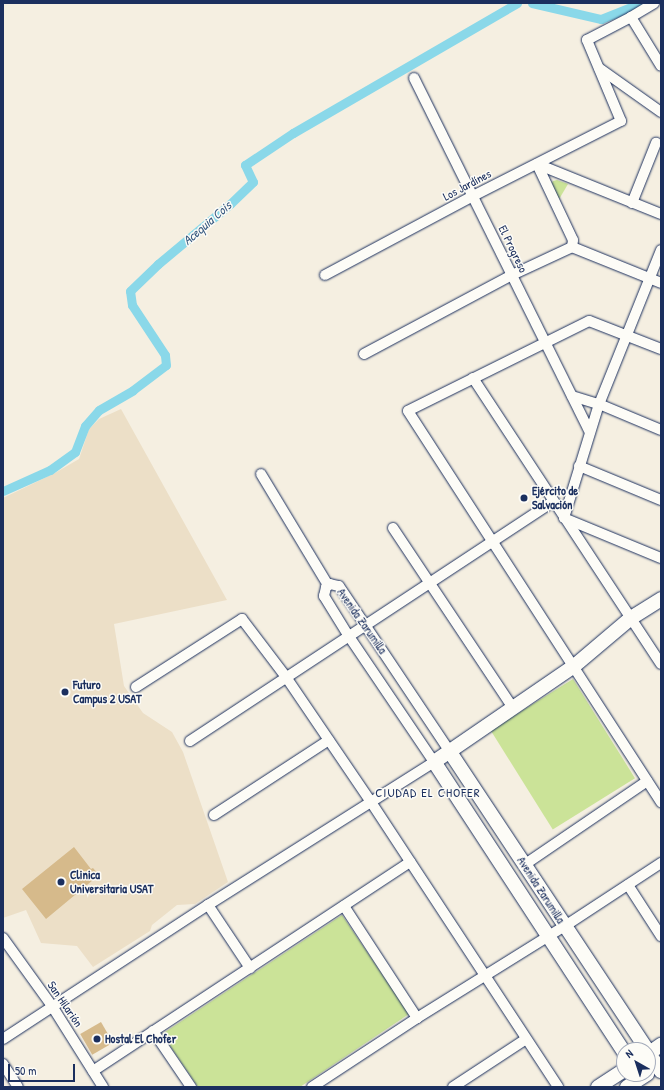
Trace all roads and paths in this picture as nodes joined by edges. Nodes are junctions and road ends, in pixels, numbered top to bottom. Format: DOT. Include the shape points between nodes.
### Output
graph roads {
  1 [pos="654,3"];
  2 [pos="631,17"];
  3 [pos="661,66"];
  4 [pos="599,68"];
  5 [pos="414,78"];
  6 [pos="661,112"];
  7 [pos="656,143"];
  8 [pos="537,164"];
  9 [pos="473,196"];
  10 [pos="632,203"];
  11 [pos="661,214"];
  12 [pos="572,247"];
  13 [pos="661,250"];
  14 [pos="325,275"];
  15 [pos="512,275"];
  16 [pos="650,278"];
  17 [pos="661,283"];
  18 [pos="627,336"];
  19 [pos="545,342"];
  20 [pos="661,349"];
  21 [pos="364,354"];
  22 [pos="473,378"];
  23 [pos="572,396"];
  24 [pos="599,404"];
  25 [pos="661,430"];
  26 [pos="590,432"];
  27 [pos="579,466"];
  28 [pos="261,474"];
  29 [pos="661,500"];
  30 [pos="553,502"];
  31 [pos="564,518"];
  32 [pos="394,528"];
  33 [pos="492,542"];
  34 [pos="661,558"];
  35 [pos="431,583"];
  36 [pos="328,585"];
  37 [pos="661,599"];
  38 [pos="631,618"];
  39 [pos="366,624"];
  40 [pos="348,635"];
  41 [pos="661,664"];
  42 [pos="573,667"];
  43 [pos="286,678"];
  44 [pos="136,687"];
  45 [pos="513,708"];
  46 [pos="328,740"];
  47 [pos="190,741"];
  48 [pos="450,752"];
  49 [pos="434,762"];
  50 [pos="647,781"];
  51 [pos="371,802"];
  52 [pos="661,802"];
  53 [pos="214,815"];
  54 [pos="410,862"];
  55 [pos="661,863"];
  56 [pos="524,865"];
  57 [pos="628,885"];
  58 [pos="208,906"];
  59 [pos="344,906"];
  60 [pos="565,926"];
  61 [pos="661,936"];
  62 [pos="548,937"];
  63 [pos="3,938"];
  64 [pos="250,968"];
  65 [pos="484,977"];
  66 [pos="52,1006"];
  67 [pos="417,1018"];
  68 [pos="153,1031"];
  69 [pos="3,1039"];
  70 [pos="526,1039"];
  71 [pos="617,1042"];
  72 [pos="641,1042"];
  73 [pos="3,1064"];
  74 [pos="93,1071"];
  75 [pos="616,1075"];
  76 [pos="636,1082"];
  77 [pos="328,1083"];
  78 [pos="18,1087"];
  79 [pos="103,1087"];
  80 [pos="191,1087"];
  81 [pos="312,1087"];
  82 [pos="453,1087"];
  83 [pos="558,1087"];
  84 [pos="598,1087"];
  85 [pos="627,1087"];
  1 -- 2 [label="street"];
  2 -- 3 [label="street"];
  2 -- 4 [label="street" via="587,40"];
  4 -- 6 [label="street"];
  4 -- 8 [label="street, Los Jardínes" via="621,121"];
  5 -- 9 [label="street, El Progreso"];
  7 -- 10 [label="street"];
  8 -- 9 [label="street, Los Jardínes"];
  8 -- 10 [label="street"];
  8 -- 12 [label="street" via="573,240"];
  9 -- 14 [label="street, Los Jardínes"];
  9 -- 15 [label="street, El Progreso"];
  10 -- 11 [label="street"];
  12 -- 15 [label="street"];
  12 -- 16 [label="street"];
  13 -- 16 [label="street"];
  15 -- 19 [label="street, El Progreso"];
  15 -- 21 [label="street"];
  16 -- 17 [label="street"];
  16 -- 18 [label="street"];
  18 -- 19 [label="street" via="589,321"];
  18 -- 20 [label="street"];
  18 -- 24 [label="street"];
  19 -- 22 [label="street"];
  19 -- 23 [label="street, El Progreso"];
  22 -- 30 [label="street"];
  22 -- 33 [label="street" via="408,411"];
  23 -- 24 [label="street"];
  23 -- 26 [label="street, El Progreso"];
  24 -- 25 [label="street"];
  24 -- 26 [label="street"];
  26 -- 27 [label="street"];
  27 -- 29 [label="street"];
  27 -- 31 [label="street"];
  28 -- 36 [label="street"];
  30 -- 31 [label="street"];
  30 -- 33 [label="street"];
  31 -- 34 [label="street"];
  31 -- 38 [label="street"];
  32 -- 35 [label="street"];
  33 -- 35 [label="street"];
  33 -- 42 [label="street"];
  35 -- 39 [label="street"];
  35 -- 45 [label="street"];
  36 -- 39 [label="street, Avenida Zarumilla" via="339,586"];
  36 -- 40 [label="street, Avenida Zarumilla" via="324,596"];
  37 -- 38 [label="street"];
  38 -- 41 [label="street"];
  38 -- 42 [label="street"];
  39 -- 40 [label="street"];
  39 -- 48 [label="street, Avenida Zarumilla"];
  40 -- 43 [label="street"];
  40 -- 49 [label="street, Avenida Zarumilla"];
  42 -- 45 [label="street"];
  42 -- 50 [label="street"];
  43 -- 44 [label="street" via="242,619"];
  43 -- 46 [label="street"];
  43 -- 47 [label="street"];
  45 -- 48 [label="street"];
  46 -- 51 [label="street"];
  46 -- 53 [label="street"];
  48 -- 49 [label="street"];
  48 -- 56 [label="street, Avenida Zarumilla"];
  49 -- 51 [label="street"];
  49 -- 62 [label="street, Avenida Zarumilla"];
  50 -- 52 [label="street"];
  50 -- 56 [label="street"];
  51 -- 54 [label="street"];
  51 -- 58 [label="street"];
  54 -- 59 [label="street"];
  54 -- 65 [label="street"];
  55 -- 57 [label="street"];
  56 -- 60 [label="street, Avenida Zarumilla"];
  57 -- 60 [label="street"];
  57 -- 61 [label="street"];
  58 -- 64 [label="street"];
  58 -- 66 [label="street"];
  59 -- 64 [label="street"];
  59 -- 67 [label="street"];
  60 -- 62 [label="street"];
  60 -- 72 [label="street, Avenida Zarumilla"];
  62 -- 65 [label="street"];
  62 -- 71 [label="street, Avenida Zarumilla"];
  63 -- 66 [label="street, San Hilarión"];
  64 -- 68 [label="street"];
  65 -- 67 [label="street"];
  65 -- 70 [label="street"];
  66 -- 69 [label="street"];
  66 -- 74 [label="street, San Hilarión"];
  67 -- 77 [label="street"];
  68 -- 74 [label="street"];
  68 -- 80 [label="street"];
  70 -- 82 [label="street"];
  70 -- 83 [label="street"];
  73 -- 78 [label="street"];
  74 -- 79 [label="street, San Hilarión"];
  75 -- 84 [label="street"];
  76 -- 85 [label="street"];
  77 -- 81 [label="street"];
}
